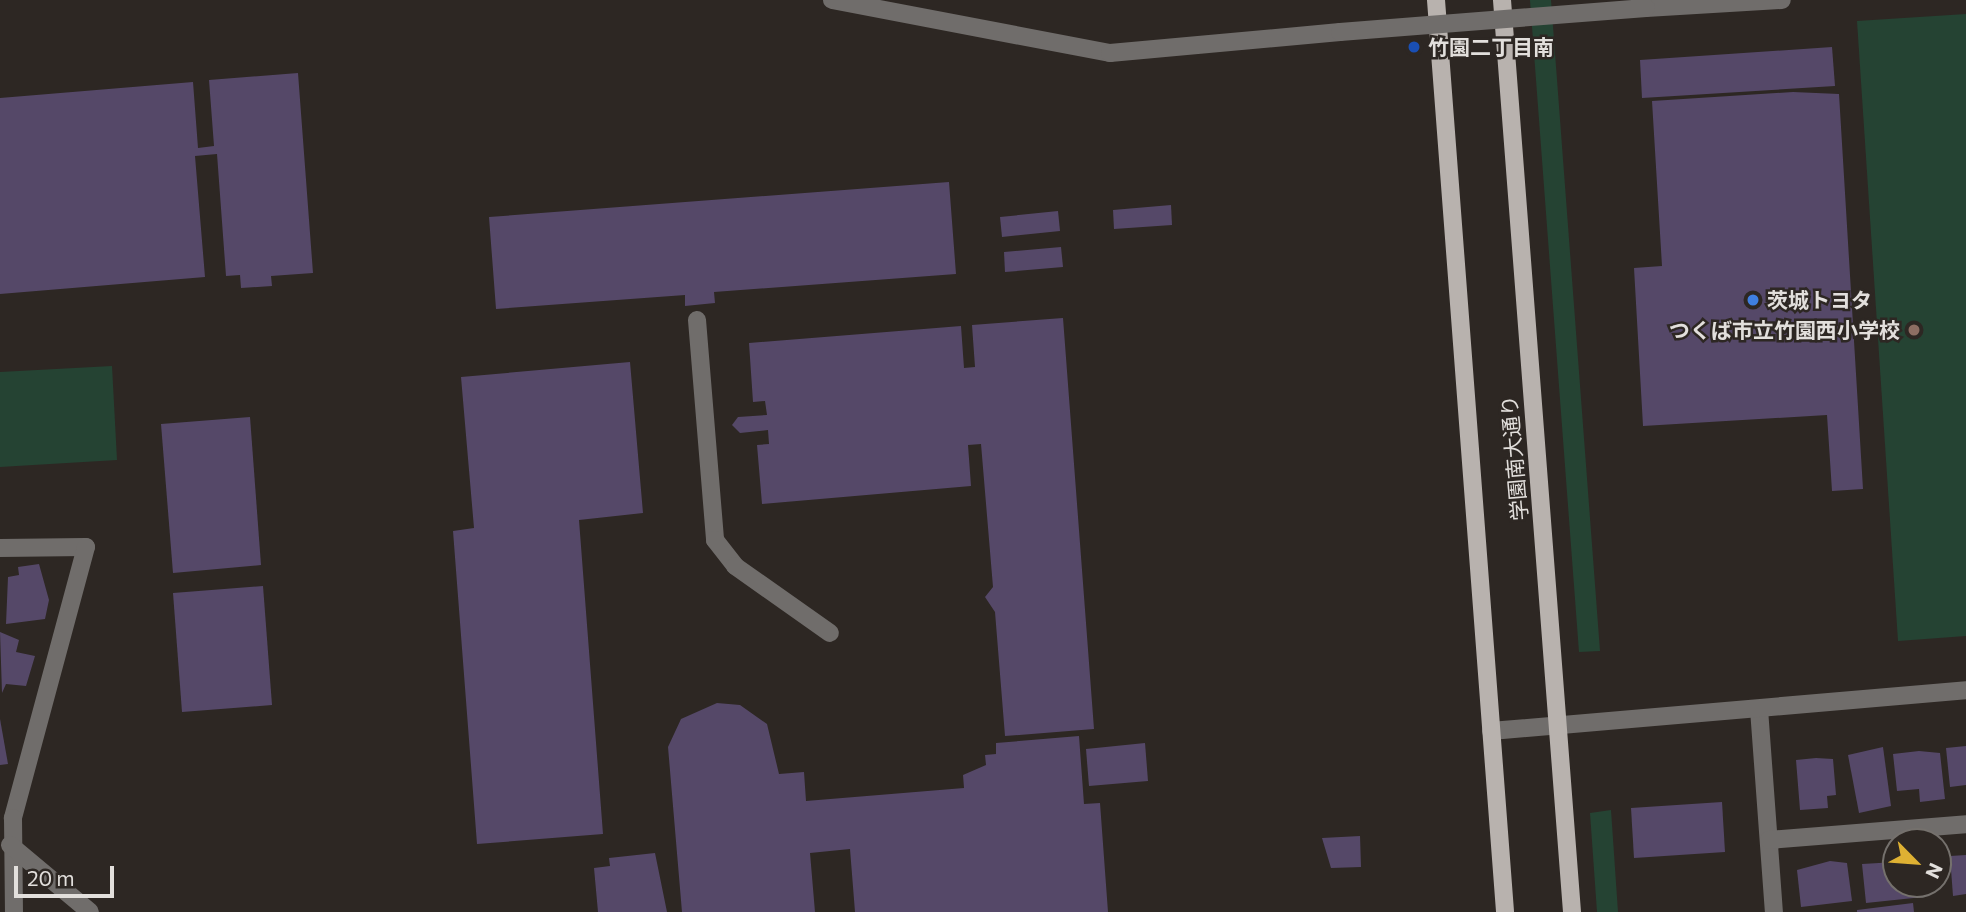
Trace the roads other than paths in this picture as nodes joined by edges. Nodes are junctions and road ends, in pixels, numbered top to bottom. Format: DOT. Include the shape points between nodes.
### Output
graph roads {
  1 [pos="832,0"];
  2 [pos="1436,0"];
  3 [pos="1502,0"];
  4 [pos="1782,0"];
  5 [pos="697,320"];
  6 [pos="0,548"];
  7 [pos="830,633"];
  8 [pos="1966,690"];
  9 [pos="1759,709"];
  10 [pos="1559,727"];
  11 [pos="1491,731"];
  12 [pos="1966,824"];
  13 [pos="1769,840"];
  14 [pos="10,845"];
  15 [pos="13,912"];
  16 [pos="90,912"];
  17 [pos="1505,912"];
  18 [pos="1573,912"];
  19 [pos="1774,912"];
  1 -- 4 [label="street, bridge" via="1110,53"];
  2 -- 11 [label="main road, 学園南大通り"];
  3 -- 10 [label="main road, 学園南大通り"];
  5 -- 7 [label="street" via="715,540 735,566"];
  6 -- 14 [label="street" via="86,547"];
  8 -- 9 [label="street"];
  9 -- 10 [label="street"];
  9 -- 13 [label="street"];
  10 -- 11 [label="street"];
  10 -- 18 [label="main road, 学園南大通り"];
  11 -- 17 [label="main road, 学園南大通り"];
  12 -- 13 [label="street"];
  13 -- 19 [label="street"];
  14 -- 15 [label="street"];
  14 -- 16 [label="street"];
}
